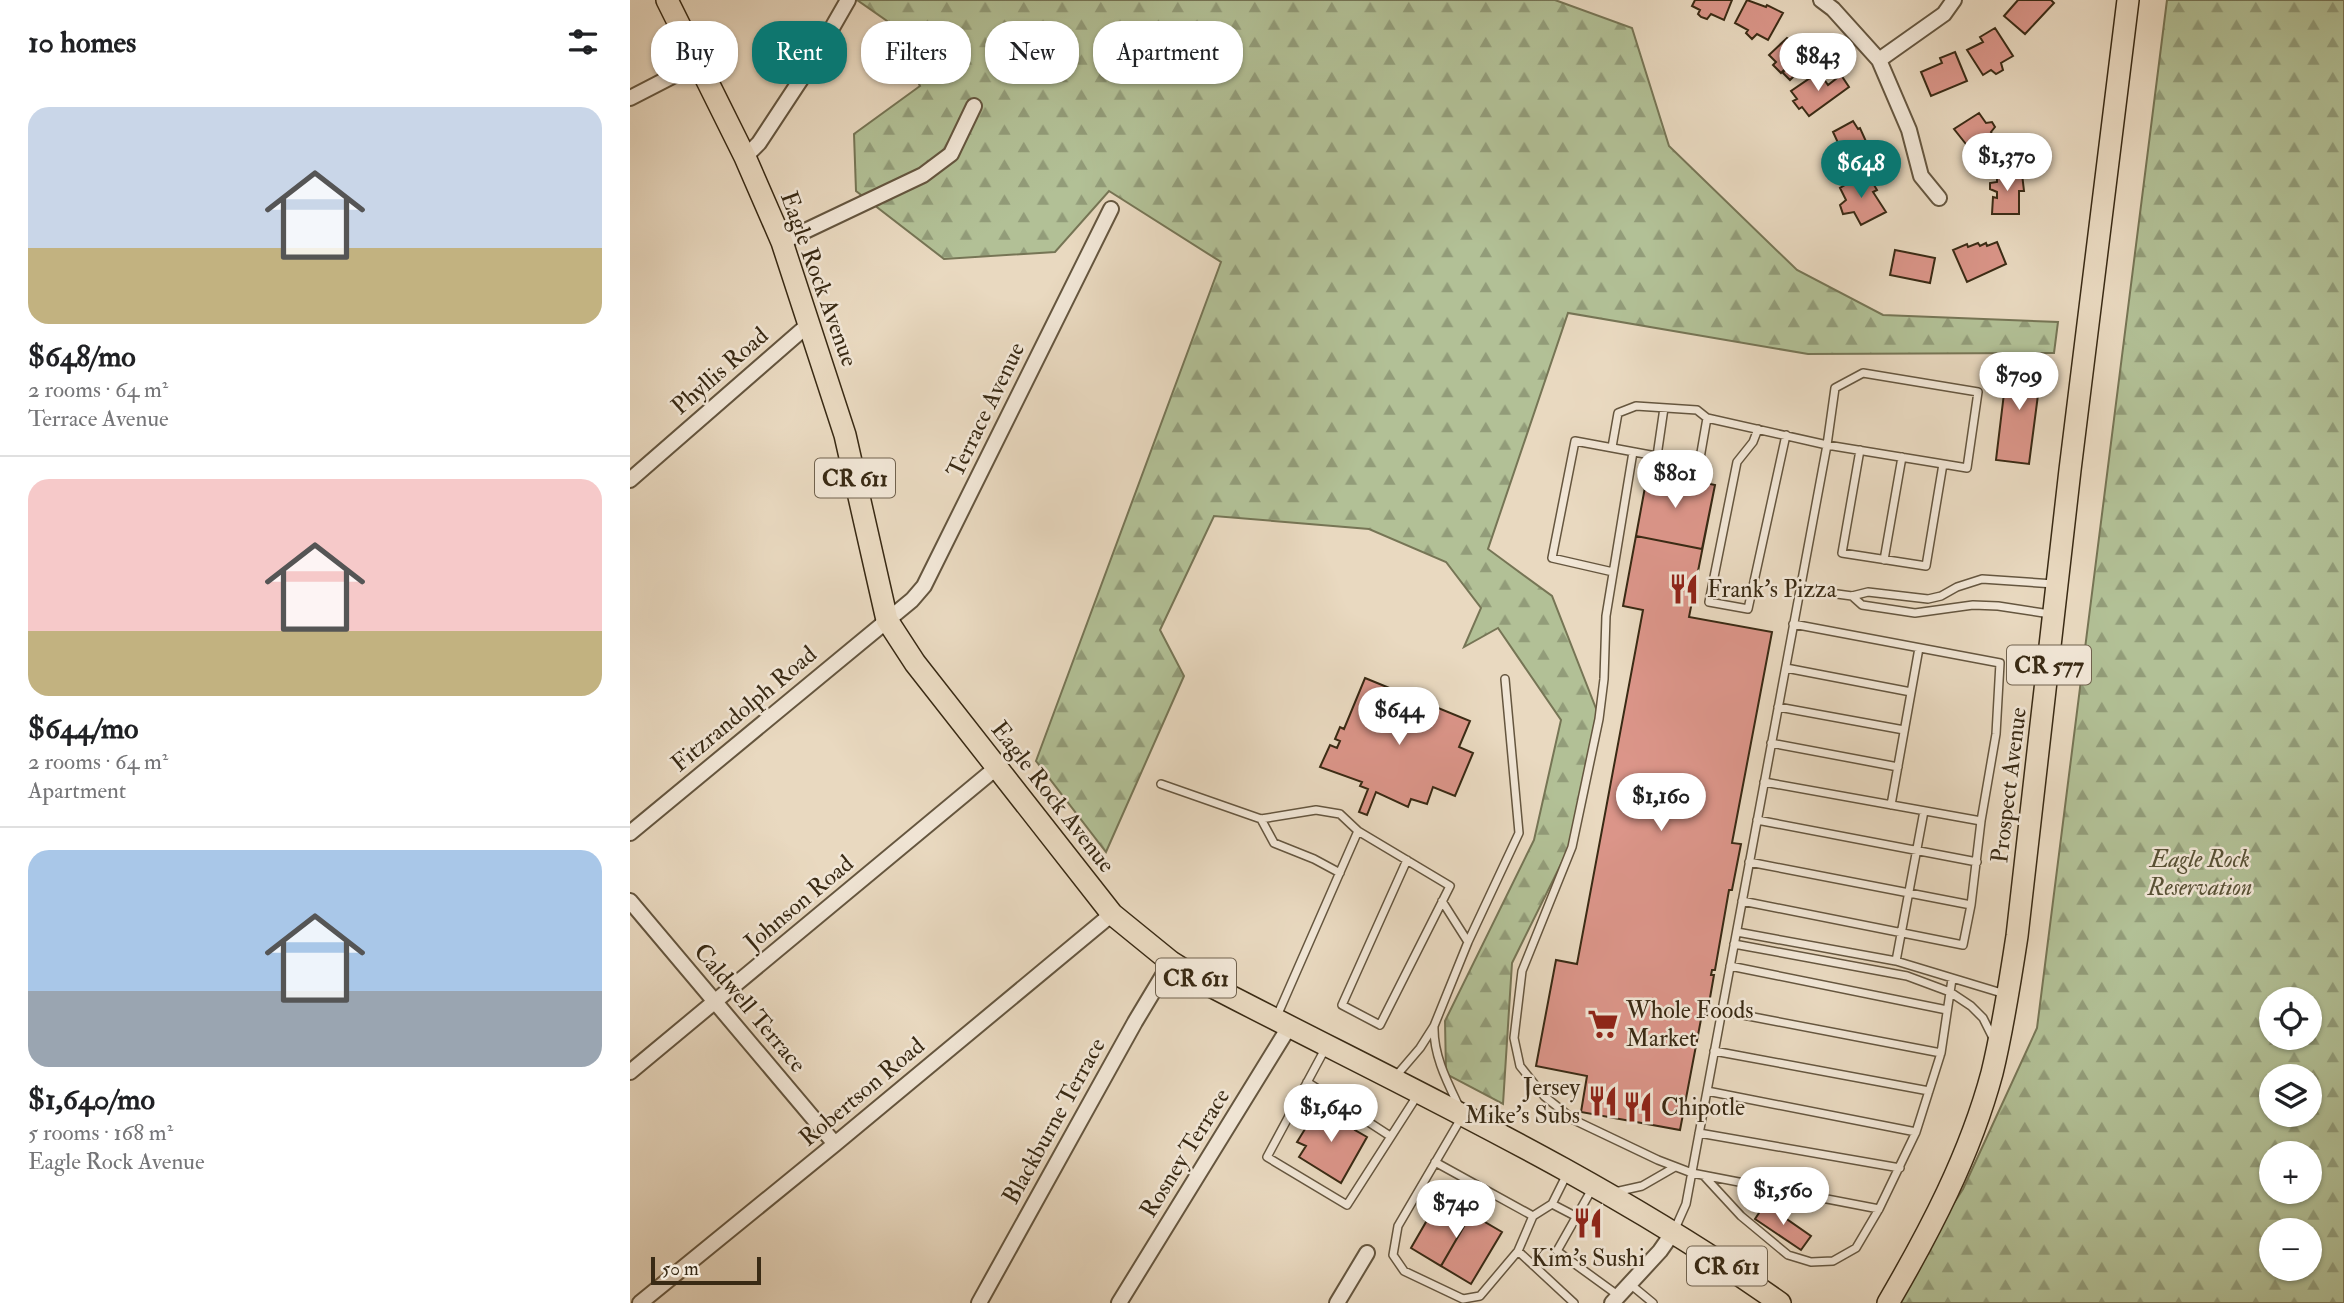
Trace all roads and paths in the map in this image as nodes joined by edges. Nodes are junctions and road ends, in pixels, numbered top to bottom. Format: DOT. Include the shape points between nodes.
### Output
graph roads {
  1 [pos="667,0"];
  2 [pos="848,0"];
  3 [pos="1821,0"];
  4 [pos="1954,0"];
  5 [pos="2128,0"];
  6 [pos="677,21"];
  7 [pos="1879,60"];
  8 [pos="657,84"];
  9 [pos="708,84"];
  10 [pos="630,98"];
  11 [pos="974,107"];
  12 [pos="745,157"];
  13 [pos="1939,198"];
  14 [pos="1111,209"];
  15 [pos="782,242"];
  16 [pos="809,324"];
  17 [pos="1664,408"];
  18 [pos="1707,418"];
  19 [pos="1758,429"];
  20 [pos="1786,435"];
  21 [pos="1827,445"];
  22 [pos="1612,447"];
  23 [pos="1860,450"];
  24 [pos="1633,452"];
  25 [pos="1657,456"];
  26 [pos="1902,457"];
  27 [pos="1943,464"];
  28 [pos="630,480"];
  29 [pos="1884,560"];
  30 [pos="1613,572"];
  31 [pos="2058,584"];
  32 [pos="1800,589"];
  33 [pos="1852,596"];
  34 [pos="2055,615"];
  35 [pos="887,620"];
  36 [pos="1793,624"];
  37 [pos="1919,648"];
  38 [pos="1786,668"];
  39 [pos="1505,679"];
  40 [pos="1912,692"];
  41 [pos="1778,707"];
  42 [pos="1904,730"];
  43 [pos="1771,743"];
  44 [pos="1898,767"];
  45 [pos="996,768"];
  46 [pos="1764,782"];
  47 [pos="1161,784"];
  48 [pos="1891,805"];
  49 [pos="1924,811"];
  50 [pos="1261,819"];
  51 [pos="1757,820"];
  52 [pos="1981,821"];
  53 [pos="1359,831"];
  54 [pos="630,833"];
  55 [pos="1917,850"];
  56 [pos="1407,860"];
  57 [pos="1749,862"];
  58 [pos="1977,862"];
  59 [pos="1340,873"];
  60 [pos="1909,892"];
  61 [pos="630,901"];
  62 [pos="1442,901"];
  63 [pos="1742,901"];
  64 [pos="1971,905"];
  65 [pos="1112,914"];
  66 [pos="1737,932"];
  67 [pos="1902,932"];
  68 [pos="1468,942"];
  69 [pos="1734,944"];
  70 [pos="1896,961"];
  71 [pos="1171,962"];
  72 [pos="1730,966"];
  73 [pos="1952,979"];
  74 [pos="1950,992"];
  75 [pos="2008,994"];
  76 [pos="715,1002"];
  77 [pos="1947,1010"];
  78 [pos="1722,1011"];
  79 [pos="1282,1023"];
  80 [pos="1434,1026"];
  81 [pos="1326,1045"];
  82 [pos="1998,1046"];
  83 [pos="1714,1051"];
  84 [pos="1941,1053"];
  85 [pos="630,1072"];
  86 [pos="1393,1079"];
  87 [pos="1307,1083"];
  88 [pos="1707,1091"];
  89 [pos="1929,1091"];
  90 [pos="1419,1093"];
  91 [pos="1463,1115"];
  92 [pos="1916,1132"];
  93 [pos="1699,1133"];
  94 [pos="1390,1136"];
  95 [pos="835,1144"];
  96 [pos="1435,1162"];
  97 [pos="1675,1167"];
  98 [pos="1899,1168"];
  99 [pos="1569,1171"];
  100 [pos="1692,1174"];
  101 [pos="1703,1176"];
  102 [pos="1601,1189"];
  103 [pos="1552,1204"];
  104 [pos="1879,1209"];
  105 [pos="1533,1216"];
  106 [pos="1577,1217"];
  107 [pos="1674,1231"];
  108 [pos="1518,1251"];
  109 [pos="1367,1253"];
  110 [pos="1630,1284"];
  111 [pos="1616,1300"];
  112 [pos="640,1303"];
  113 [pos="979,1303"];
  114 [pos="1119,1303"];
  115 [pos="1337,1303"];
  116 [pos="1573,1303"];
  117 [pos="1653,1303"];
  118 [pos="1780,1303"];
  119 [pos="1888,1303"];
  1 -- 6 [label="main road, Eagle Rock Avenue / CR 611"];
  2 -- 12 [label="street" via="813,61"];
  3 -- 7 [label="street"];
  4 -- 7 [label="street" via="1944,14"];
  5 -- 31 [label="main road, Prospect Avenue / CR 577"];
  7 -- 13 [label="street" via="1909,130 1921,176"];
  8 -- 10 [label="street"];
  9 -- 12 [label="main road, Eagle Rock Avenue / CR 611"];
  11 -- 15 [label="street" via="951,154 923,175"];
  12 -- 15 [label="main road, Eagle Rock Avenue / CR 611"];
  14 -- 35 [label="street, Terrace Avenue" via="924,586"];
  15 -- 16 [label="main road, Eagle Rock Avenue / CR 611"];
  16 -- 28 [label="street, Phyllis Road"];
  16 -- 35 [label="main road, Eagle Rock Avenue / CR 611" via="845,435"];
  17 -- 18 [label="lane" via="1697,410"];
  17 -- 22 [label="lane" via="1636,406 1618,413"];
  17 -- 25 [label="lane"];
  18 -- 19 [label="lane"];
  18 -- 25 [label="lane" via="1699,464"];
  19 -- 20 [label="lane"];
  19 -- 20 [label="lane" via="1737,462 1709,602 1748,608"];
  20 -- 21 [label="lane"];
  21 -- 23 [label="lane"];
  21 -- 27 [label="lane" via="1835,388 1863,373 1978,392 1967,468"];
  21 -- 32 [label="lane"];
  22 -- 24 [label="lane"];
  22 -- 30 [label="lane" via="1575,442 1552,558"];
  23 -- 26 [label="lane"];
  23 -- 29 [label="lane" via="1842,553"];
  24 -- 25 [label="lane"];
  24 -- 30 [label="lane"];
  26 -- 27 [label="lane"];
  26 -- 29 [label="lane"];
  27 -- 29 [label="lane" via="1926,566"];
  30 -- 97 [label="lane" via="1599,719 1567,860 1522,971 1514,1038 1520,1066 1544,1096 1574,1120"];
  31 -- 33 [label="lane" via="1982,579 1928,599 1868,592"];
  31 -- 34 [label="main road, Prospect Avenue / CR 577"];
  32 -- 33 [label="lane"];
  32 -- 36 [label="lane"];
  33 -- 34 [label="lane" via="1862,605 1915,613 1973,605"];
  34 -- 75 [label="main road, Prospect Avenue / CR 577"];
  35 -- 45 [label="main road, Eagle Rock Avenue / CR 611"];
  35 -- 54 [label="street, Fitzrandolph Road"];
  36 -- 37 [label="lane"];
  36 -- 38 [label="lane"];
  37 -- 40 [label="lane"];
  37 -- 52 [label="lane" via="2000,663 1996,734"];
  38 -- 40 [label="lane"];
  38 -- 41 [label="lane"];
  39 -- 68 [label="lane" via="1519,833"];
  40 -- 42 [label="lane"];
  41 -- 42 [label="lane"];
  41 -- 43 [label="lane"];
  42 -- 44 [label="lane"];
  43 -- 44 [label="lane"];
  43 -- 46 [label="lane"];
  44 -- 48 [label="lane"];
  45 -- 65 [label="main road, Eagle Rock Avenue / CR 611"];
  45 -- 76 [label="street, Johnson Road"];
  46 -- 48 [label="lane"];
  46 -- 51 [label="lane"];
  47 -- 50 [label="lane"];
  48 -- 49 [label="lane"];
  49 -- 52 [label="lane"];
  49 -- 55 [label="lane"];
  50 -- 53 [label="lane" via="1316,810 1340,814"];
  50 -- 59 [label="lane" via="1274,843"];
  51 -- 55 [label="lane"];
  51 -- 57 [label="lane"];
  52 -- 58 [label="lane"];
  53 -- 56 [label="lane"];
  53 -- 59 [label="lane"];
  55 -- 58 [label="lane"];
  55 -- 60 [label="lane"];
  56 -- 62 [label="lane" via="1450,886"];
  56 -- 62 [label="lane" via="1342,1005 1380,1026"];
  57 -- 60 [label="lane"];
  57 -- 63 [label="lane"];
  58 -- 64 [label="lane"];
  59 -- 79 [label="lane"];
  60 -- 64 [label="lane"];
  60 -- 67 [label="lane"];
  61 -- 76 [label="street, Caldwell Terrace"];
  62 -- 68 [label="lane"];
  63 -- 66 [label="lane"];
  63 -- 67 [label="lane"];
  64 -- 67 [label="lane" via="1963,944"];
  65 -- 71 [label="main road, Eagle Rock Avenue / CR 611"];
  65 -- 95 [label="street, Robertson Road"];
  66 -- 69 [label="lane"];
  66 -- 70 [label="lane"];
  67 -- 70 [label="lane"];
  68 -- 80 [label="lane"];
  69 -- 72 [label="lane"];
  69 -- 74 [label="lane" via="1907,976"];
  70 -- 73 [label="lane"];
  71 -- 79 [label="main road, Eagle Rock Avenue / CR 611"];
  71 -- 113 [label="street, Blackburne Terrace"];
  72 -- 77 [label="lane"];
  72 -- 78 [label="lane"];
  73 -- 74 [label="lane"];
  73 -- 75 [label="lane"];
  74 -- 77 [label="lane"];
  74 -- 82 [label="lane" via="1983,1018"];
  75 -- 82 [label="main road, Prospect Avenue / CR 577"];
  76 -- 85 [label="street, Johnson Road"];
  76 -- 95 [label="street, Caldwell Terrace"];
  77 -- 84 [label="lane"];
  78 -- 83 [label="lane"];
  78 -- 84 [label="lane"];
  79 -- 81 [label="main road, Eagle Rock Avenue / CR 611"];
  79 -- 114 [label="street, Rosney Terrace"];
  80 -- 86 [label="lane"];
  80 -- 91 [label="lane" via="1438,1057"];
  81 -- 86 [label="main road, Eagle Rock Avenue / CR 611"];
  81 -- 87 [label="lane"];
  82 -- 119 [label="main road, Prospect Avenue / CR 577" via="1983,1103 1946,1194"];
  83 -- 88 [label="lane"];
  83 -- 89 [label="lane"];
  84 -- 89 [label="lane"];
  86 -- 90 [label="main road, Eagle Rock Avenue / CR 611"];
  87 -- 94 [label="lane"];
  87 -- 94 [label="lane" via="1267,1157 1347,1205"];
  88 -- 92 [label="lane"];
  88 -- 93 [label="lane"];
  89 -- 92 [label="lane"];
  90 -- 91 [label="main road, Eagle Rock Avenue / CR 611"];
  90 -- 94 [label="lane"];
  91 -- 96 [label="lane"];
  91 -- 99 [label="main road, Eagle Rock Avenue / CR 611"];
  92 -- 98 [label="lane"];
  93 -- 98 [label="lane"];
  93 -- 100 [label="lane"];
  95 -- 112 [label="street, Robertson Road"];
  96 -- 105 [label="lane"];
  96 -- 108 [label="lane" via="1398,1226 1393,1255 1404,1271 1463,1299 1480,1296"];
  97 -- 100 [label="lane"];
  97 -- 102 [label="lane" via="1642,1186"];
  98 -- 104 [label="lane"];
  99 -- 102 [label="main road, Eagle Rock Avenue / CR 611"];
  99 -- 103 [label="lane"];
  100 -- 101 [label="lane"];
  100 -- 107 [label="lane"];
  101 -- 104 [label="lane"];
  101 -- 104 [label="lane" via="1788,1255 1811,1262 1833,1261 1856,1248"];
  102 -- 106 [label="lane"];
  102 -- 107 [label="main road, Eagle Rock Avenue / CR 611"];
  103 -- 105 [label="lane"];
  103 -- 106 [label="lane"];
  105 -- 108 [label="lane"];
  106 -- 111 [label="lane" via="1558,1251"];
  107 -- 110 [label="street"];
  107 -- 118 [label="main road, Eagle Rock Avenue / CR 611"];
  108 -- 116 [label="lane"];
  109 -- 115 [label="street"];
  110 -- 111 [label="street"];
  110 -- 117 [label="lane"];
}
